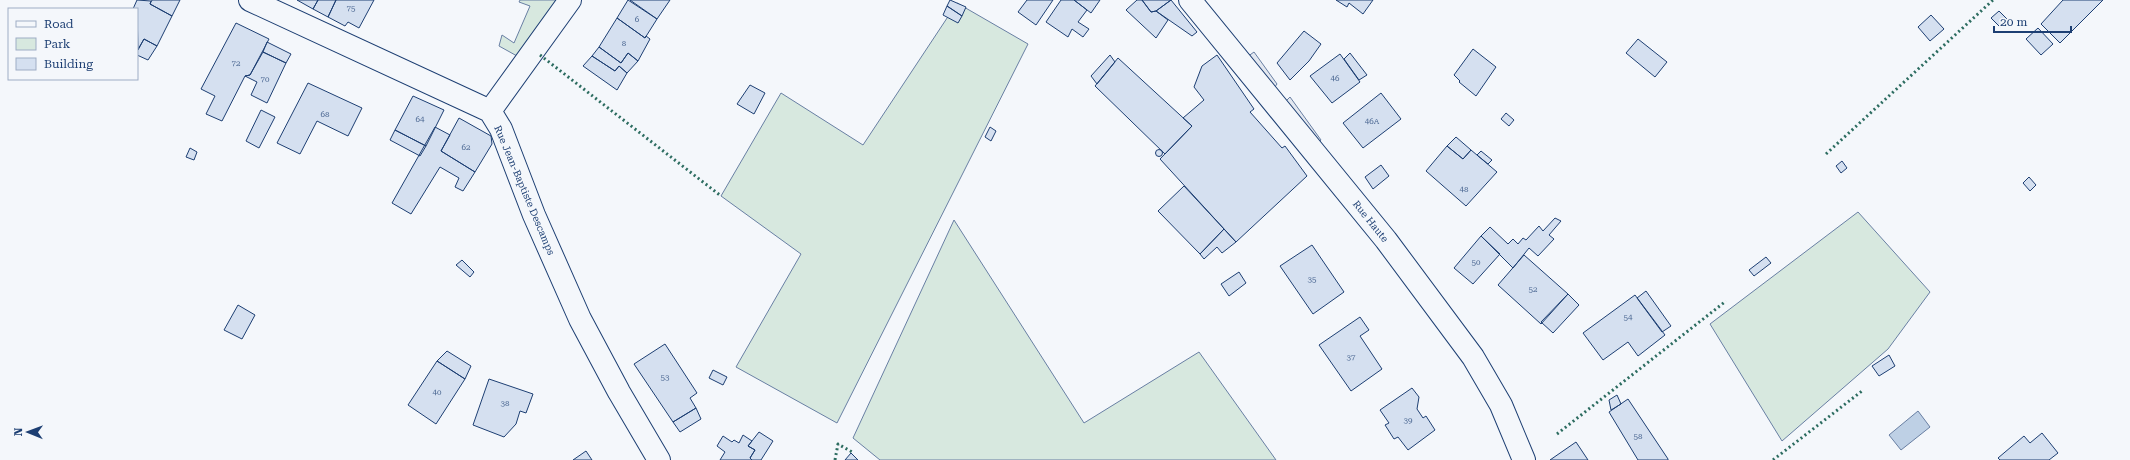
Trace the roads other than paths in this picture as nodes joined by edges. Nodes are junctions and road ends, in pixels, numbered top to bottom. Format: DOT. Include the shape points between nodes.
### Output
graph roads {
  1 [pos="250,0"];
  2 [pos="570,0"];
  3 [pos="1190,0"];
  4 [pos="490,111"];
  5 [pos="659,460"];
  6 [pos="1524,460"];
  1 -- 4 [label="street"];
  2 -- 4 [label="street"];
  3 -- 6 [label="street, Rue Haute" via="1386,240 1474,357 1501,405"];
  4 -- 5 [label="street, Rue Jean-Baptiste Descamps" via="501,129 534,215 580,319 618,392"];
}
